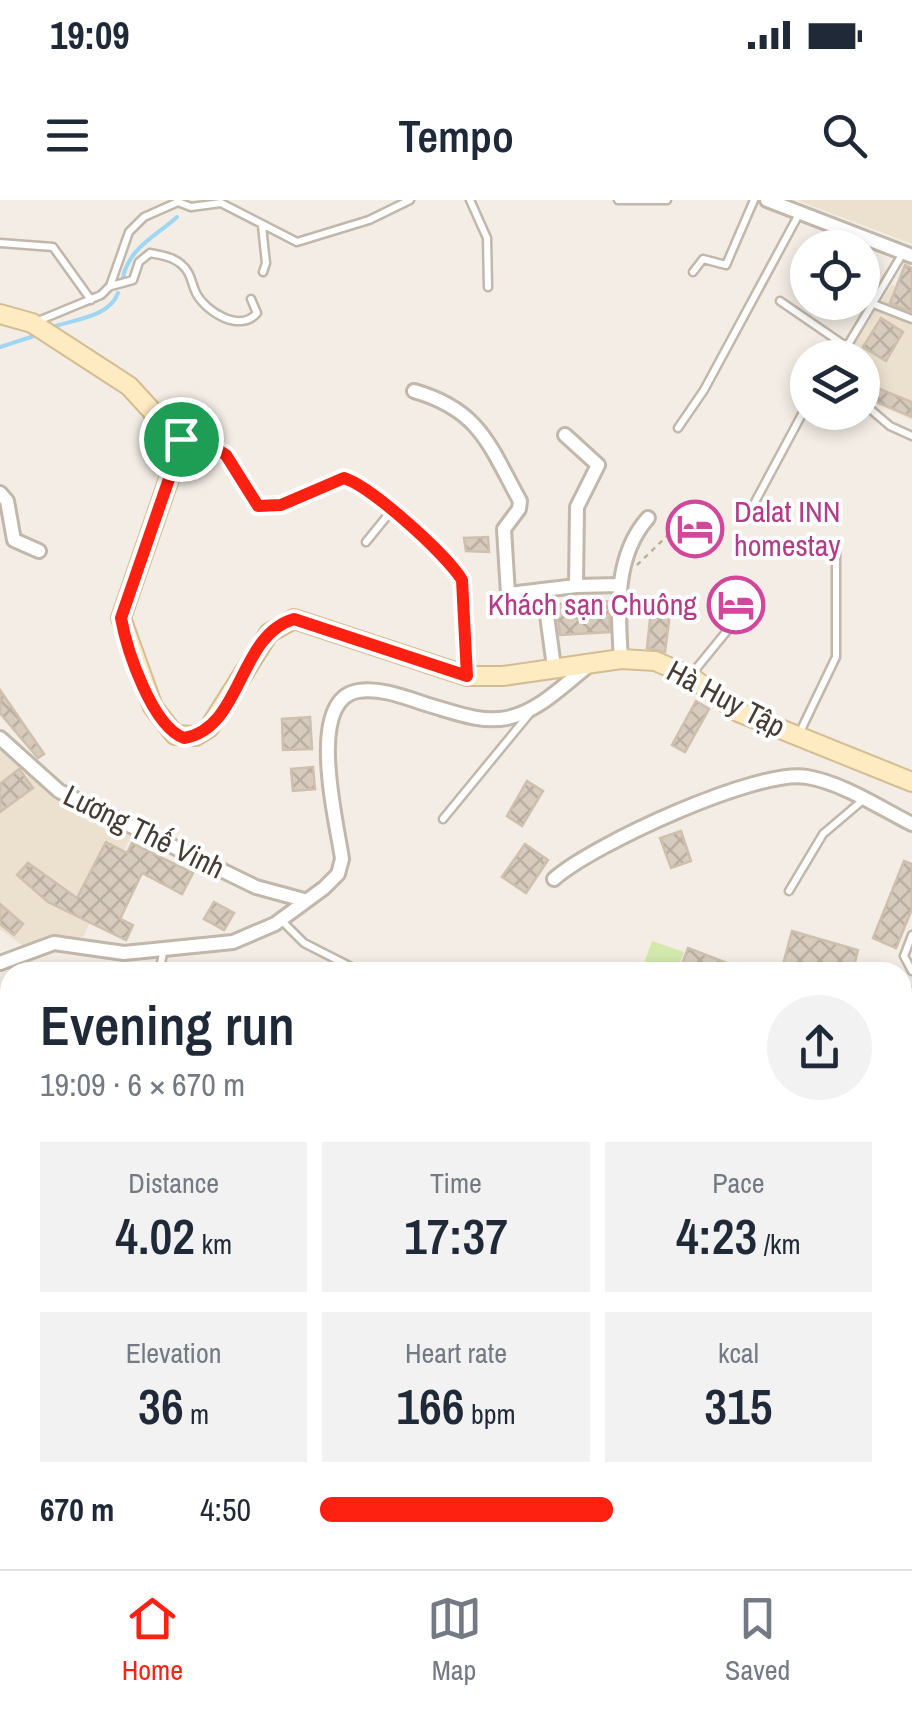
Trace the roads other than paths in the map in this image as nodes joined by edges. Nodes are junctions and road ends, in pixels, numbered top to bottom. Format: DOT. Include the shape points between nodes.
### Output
graph roads {
  1 [pos="410,200"];
  2 [pos="470,200"];
  3 [pos="618,200"];
  4 [pos="668,200"];
  5 [pos="754,200"];
  6 [pos="767,200"];
  7 [pos="178,201"];
  8 [pos="228,203"];
  9 [pos="800,213"];
  10 [pos="262,226"];
  11 [pos="0,243"];
  12 [pos="908,254"];
  13 [pos="263,272"];
  14 [pos="692,272"];
  15 [pos="110,286"];
  16 [pos="488,287"];
  17 [pos="880,298"];
  18 [pos="91,300"];
  19 [pos="251,300"];
  20 [pos="780,300"];
  21 [pos="880,306"];
  22 [pos="0,314"];
  23 [pos="912,319"];
  24 [pos="32,323"];
  25 [pos="837,340"];
  26 [pos="414,391"];
  27 [pos="880,417"];
  28 [pos="678,428"];
  29 [pos="794,430"];
  30 [pos="565,435"];
  31 [pos="912,436"];
  32 [pos="168,443"];
  33 [pos="0,493"];
  34 [pos="755,502"];
  35 [pos="392,510"];
  36 [pos="648,518"];
  37 [pos="366,542"];
  38 [pos="836,550"];
  39 [pos="38,551"];
  40 [pos="620,585"];
  41 [pos="576,586"];
  42 [pos="544,593"];
  43 [pos="744,610"];
  44 [pos="621,659"];
  45 [pos="592,663"];
  46 [pos="554,667"];
  47 [pos="467,676"];
  48 [pos="690,676"];
  49 [pos="534,709"];
  50 [pos="798,737"];
  51 [pos="0,738"];
  52 [pos="912,782"];
  53 [pos="863,800"];
  54 [pos="444,819"];
  55 [pos="912,824"];
  56 [pos="554,879"];
  57 [pos="789,891"];
  58 [pos="304,900"];
  59 [pos="282,920"];
  60 [pos="912,934"];
  61 [pos="164,950"];
  62 [pos="5,962"];
  63 [pos="161,962"];
  64 [pos="341,962"];
  65 [pos="907,962"];
  1 -- 10 [label="lane" via="305,242"];
  2 -- 16 [label="lane" via="487,238"];
  3 -- 4 [label="lane"];
  5 -- 14 [label="lane" via="726,265 703,259"];
  6 -- 9 [label="street"];
  7 -- 8 [label="lane"];
  7 -- 15 [label="lane" via="129,232"];
  8 -- 10 [label="lane"];
  9 -- 12 [label="street"];
  9 -- 28 [label="lane"];
  10 -- 13 [label="lane"];
  11 -- 18 [label="lane" via="53,246"];
  12 -- 17 [label="lane"];
  15 -- 18 [label="lane"];
  15 -- 19 [label="lane" via="133,280 150,253 179,261 215,313 238,322 253,319 258,313"];
  18 -- 24 [label="lane"];
  20 -- 25 [label="lane"];
  21 -- 23 [label="lane"];
  22 -- 24 [label="street"];
  24 -- 32 [label="street" via="129,386 152,410"];
  26 -- 42 [label="street" via="454,405 482,431 521,505 504,528 508,594"];
  27 -- 31 [label="lane"];
  29 -- 34 [label="lane"];
  30 -- 41 [label="street" via="598,465 576,507"];
  32 -- 35 [label="lane" via="212,443 258,506 281,505 344,478"];
  32 -- 47 [label="street, Hà Huy Tập" via="170,476 121,618 153,706 175,735 196,736 209,728 270,634 294,619"];
  33 -- 39 [label="street" via="14,540"];
  35 -- 37 [label="lane"];
  35 -- 47 [label="lane" via="462,580"];
  36 -- 40 [label="street" via="631,542"];
  38 -- 50 [label="lane" via="836,657"];
  40 -- 41 [label="street"];
  40 -- 44 [label="street"];
  41 -- 42 [label="street"];
  42 -- 46 [label="street"];
  43 -- 48 [label="lane"];
  44 -- 45 [label="street, Hà Huy Tập"];
  44 -- 48 [label="street, Hà Huy Tập" via="654,661"];
  45 -- 46 [label="street, Hà Huy Tập"];
  45 -- 49 [label="street"];
  46 -- 47 [label="street, Hà Huy Tập"];
  48 -- 50 [label="street, Hà Huy Tập" via="738,712"];
  49 -- 54 [label="lane"];
  49 -- 58 [label="street" via="489,720 373,690 342,698 327,736 342,859 338,874"];
  50 -- 52 [label="street, Hà Huy Tập"];
  51 -- 58 [label="street, Lương Thế Vinh" via="59,791 256,887"];
  53 -- 55 [label="street"];
  53 -- 56 [label="street" via="811,777 779,777 652,822 573,862"];
  53 -- 57 [label="lane" via="823,834"];
  58 -- 59 [label="street"];
  59 -- 61 [label="street" via="233,942"];
  59 -- 64 [label="lane" via="304,943"];
  60 -- 65 [label="lane"];
  61 -- 62 [label="street" via="54,944"];
  61 -- 63 [label="lane"];
}
